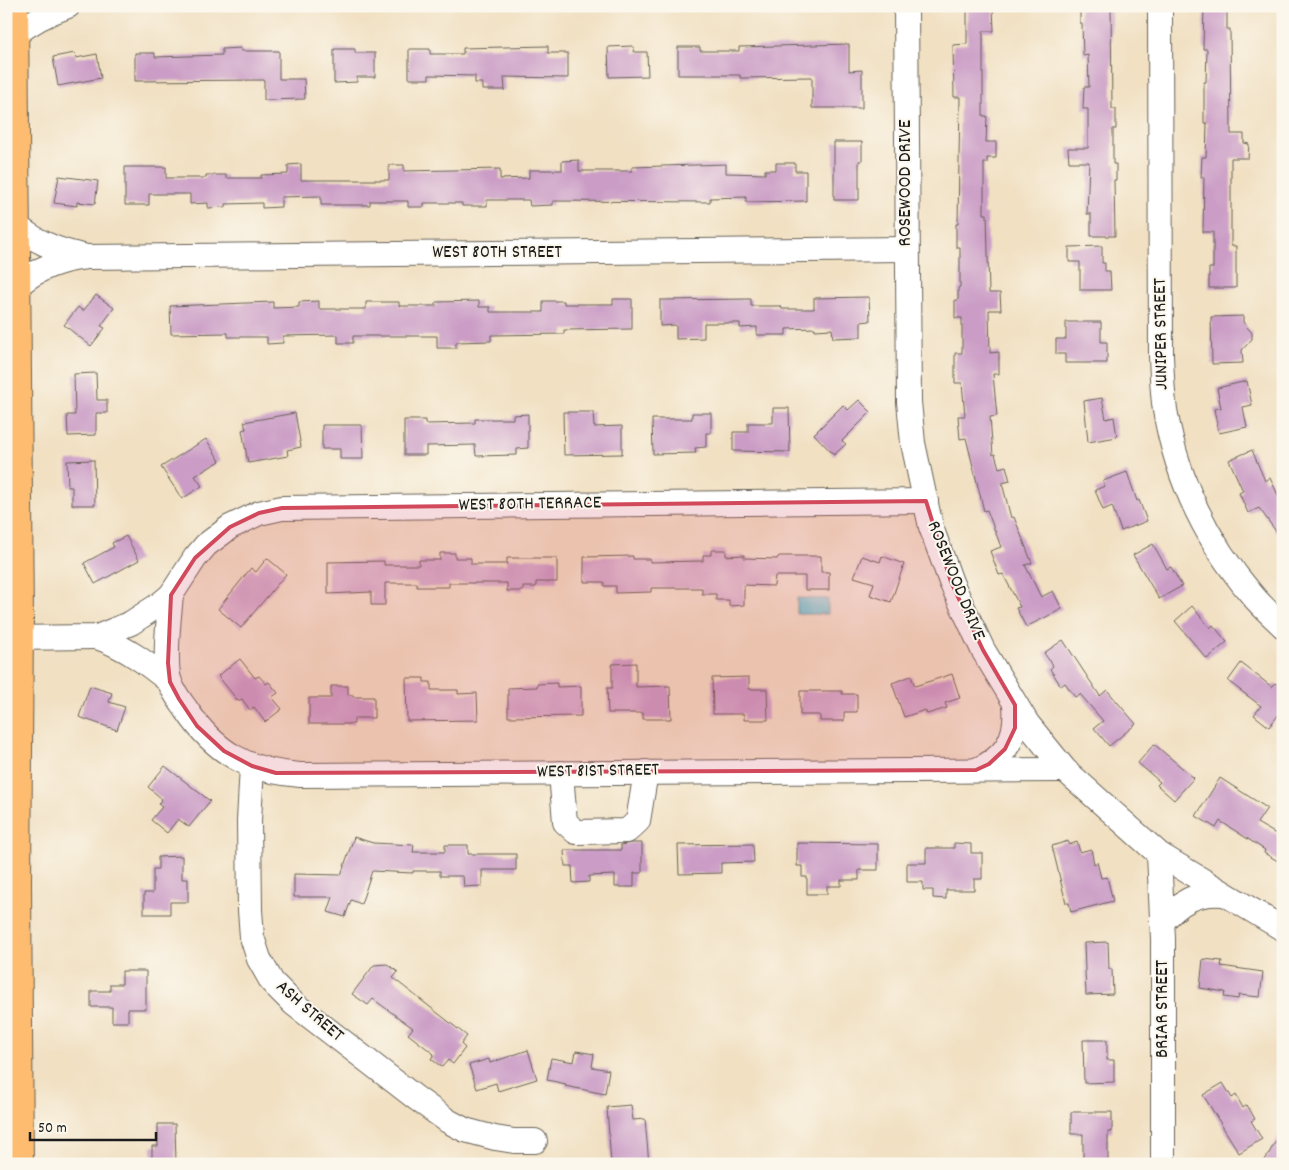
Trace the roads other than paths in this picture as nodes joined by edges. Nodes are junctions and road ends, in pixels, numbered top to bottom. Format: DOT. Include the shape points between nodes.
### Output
graph roads {
  1 [pos="14,6"];
  2 [pos="68,6"];
  3 [pos="906,6"];
  4 [pos="1160,6"];
  5 [pos="15,35"];
  6 [pos="16,225"];
  7 [pos="907,249"];
  8 [pos="87,256"];
  9 [pos="17,286"];
  10 [pos="926,501"];
  11 [pos="171,595"];
  12 [pos="1283,626"];
  13 [pos="97,637"];
  14 [pos="12,638"];
  15 [pos="170,682"];
  16 [pos="1015,705"];
  17 [pos="252,766"];
  18 [pos="976,770"];
  19 [pos="1065,770"];
  20 [pos="646,772"];
  21 [pos="561,773"];
  22 [pos="1160,854"];
  23 [pos="12,884"];
  24 [pos="1223,894"];
  25 [pos="1162,922"];
  26 [pos="1283,929"];
  27 [pos="12,1137"];
  28 [pos="535,1141"];
  29 [pos="1165,1162"];
  30 [pos="19,1164"];
  1 -- 5 [label="main road"];
  2 -- 5 [label="street" via="26,25"];
  3 -- 7 [label="street, ROSEWOOD DRIVE"];
  4 -- 12 [label="street, JUNIPER STREET" via="1164,408 1174,454 1203,525 1230,568"];
  5 -- 6 [label="main road"];
  6 -- 8 [label="street, WEST 80TH STREET" via="43,243"];
  6 -- 9 [label="main road"];
  7 -- 8 [label="street, WEST 80TH STREET"];
  7 -- 10 [label="street, ROSEWOOD DRIVE" via="909,402 913,443"];
  8 -- 9 [label="street, WEST 80TH STREET" via="46,266"];
  9 -- 14 [label="main road"];
  10 -- 11 [label="street, WEST 80TH TERRACE" via="282,508 259,513 230,527 206,545"];
  10 -- 16 [label="street, ROSEWOOD DRIVE" via="931,526 951,582 983,650"];
  11 -- 13 [label="street, WEST 81ST STREET" via="131,623"];
  11 -- 15 [label="street, WEST 81ST STREET"];
  13 -- 14 [label="street, WEST 81ST STREET"];
  13 -- 15 [label="street, WEST 81ST STREET" via="134,654"];
  14 -- 23 [label="main road"];
  15 -- 17 [label="street, WEST 81ST STREET" via="188,714 207,737 224,751"];
  16 -- 18 [label="street" via="1015,728 1005,749 998,758"];
  16 -- 19 [label="street, ROSEWOOD DRIVE"];
  17 -- 21 [label="street, WEST 81ST STREET" via="276,773 300,774"];
  17 -- 28 [label="street, ASH STREET" via="249,821 252,937 259,959 272,982 294,1004 448,1121 465,1130 495,1138"];
  18 -- 19 [label="street, WEST 81ST STREET"];
  18 -- 20 [label="street, WEST 81ST STREET"];
  19 -- 22 [label="street, ROSEWOOD DRIVE"];
  20 -- 21 [label="street, WEST 81ST STREET"];
  20 -- 21 [label="street" via="638,821 627,831 576,832 565,822"];
  22 -- 24 [label="street, ROSEWOOD DRIVE"];
  22 -- 25 [label="street, BRIAR STREET"];
  23 -- 27 [label="main road"];
  24 -- 25 [label="street" via="1208,893 1187,901 1173,909"];
  24 -- 26 [label="street, ROSEWOOD DRIVE"];
  25 -- 29 [label="street, BRIAR STREET"];
  27 -- 30 [label="main road"];
}
